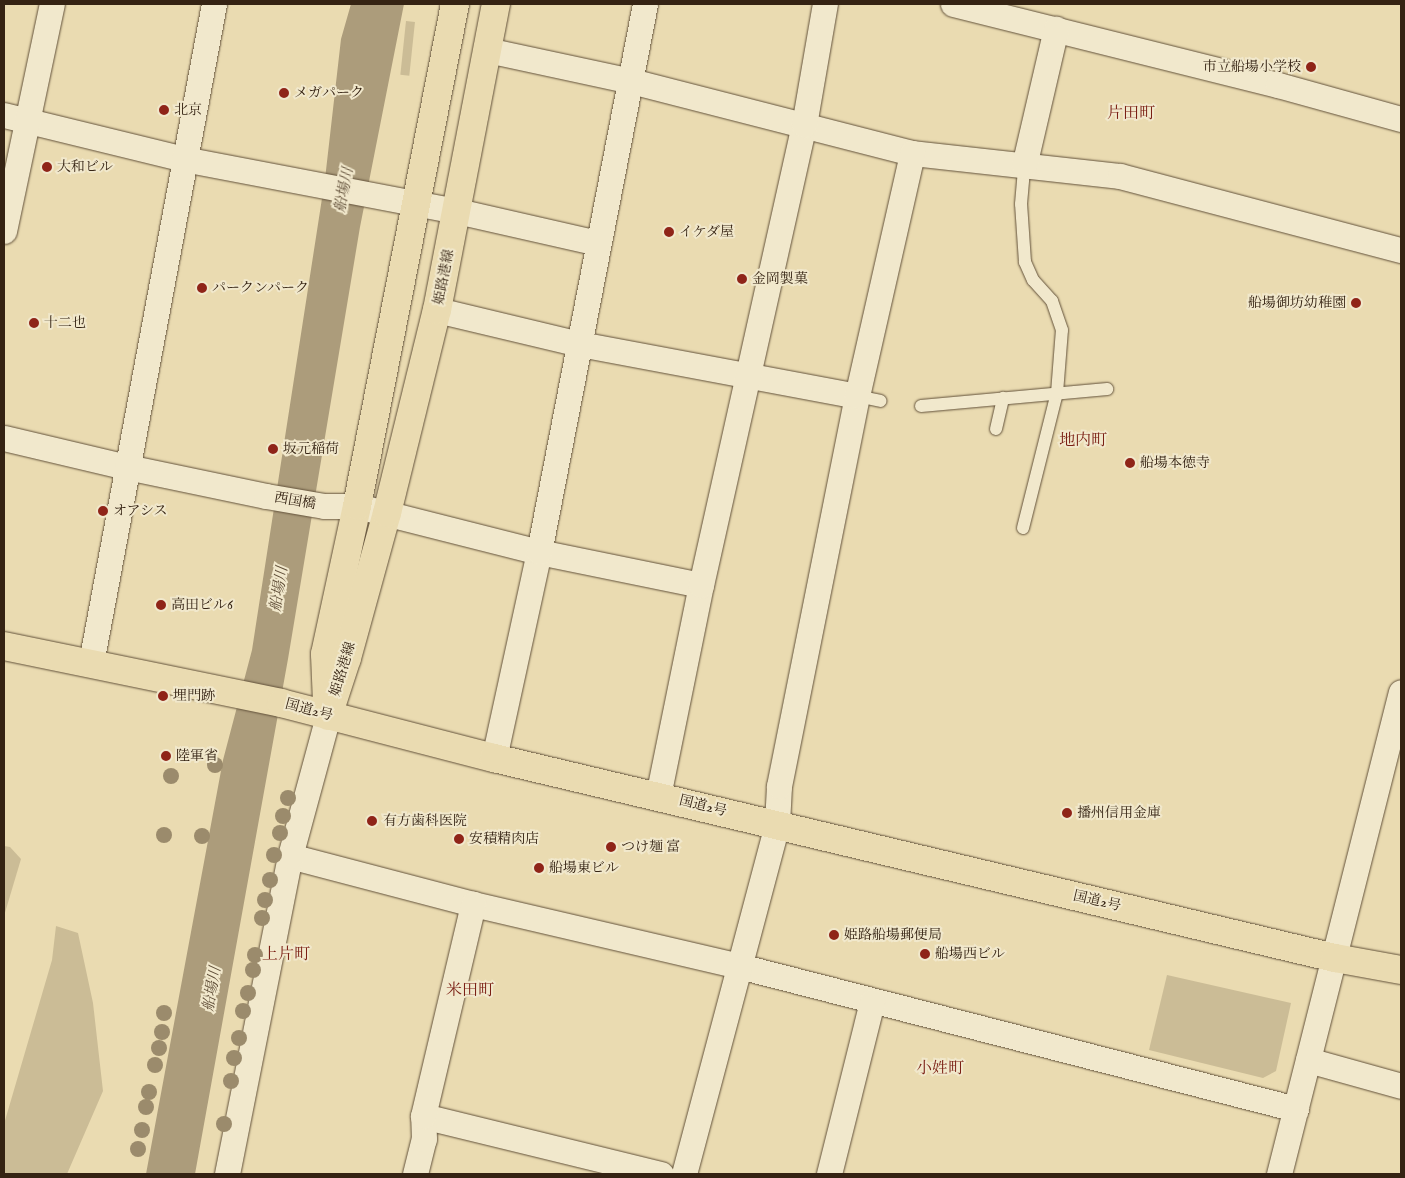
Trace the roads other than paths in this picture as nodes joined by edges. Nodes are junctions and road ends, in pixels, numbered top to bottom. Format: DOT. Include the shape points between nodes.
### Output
graph roads {
  1 [pos="52,4"];
  2 [pos="214,4"];
  3 [pos="455,4"];
  4 [pos="496,4"];
  5 [pos="645,4"];
  6 [pos="825,4"];
  7 [pos="953,4"];
  8 [pos="1056,29"];
  9 [pos="487,50"];
  10 [pos="630,80"];
  11 [pos="16,118"];
  12 [pos="1401,119"];
  13 [pos="804,125"];
  14 [pos="912,153"];
  15 [pos="184,159"];
  16 [pos="1024,166"];
  17 [pos="418,204"];
  18 [pos="457,211"];
  19 [pos="4,231"];
  20 [pos="598,243"];
  21 [pos="1401,250"];
  22 [pos="437,310"];
  23 [pos="580,344"];
  24 [pos="749,375"];
  25 [pos="1107,389"];
  26 [pos="1057,394"];
  27 [pos="1003,398"];
  28 [pos="868,399"];
  29 [pos="921,406"];
  30 [pos="996,429"];
  31 [pos="4,438"];
  32 [pos="127,467"];
  33 [pos="357,506"];
  34 [pos="387,513"];
  35 [pos="1023,528"];
  36 [pos="539,552"];
  37 [pos="701,585"];
  38 [pos="4,646"];
  39 [pos="92,664"];
  40 [pos="1401,692"];
  41 [pos="328,716"];
  42 [pos="494,758"];
  43 [pos="658,796"];
  44 [pos="777,824"];
  45 [pos="290,856"];
  46 [pos="473,904"];
  47 [pos="1335,958"];
  48 [pos="739,966"];
  49 [pos="1401,970"];
  50 [pos="872,1001"];
  51 [pos="1308,1060"];
  52 [pos="1401,1086"];
  53 [pos="1296,1109"];
  54 [pos="423,1116"];
  55 [pos="227,1174"];
  56 [pos="415,1174"];
  57 [pos="661,1174"];
  58 [pos="684,1174"];
  59 [pos="829,1174"];
  60 [pos="1280,1174"];
  1 -- 11 [label="street"];
  2 -- 15 [label="street"];
  3 -- 17 [label="main road, 姫路港線"];
  4 -- 9 [label="main road, 姫路港線"];
  5 -- 10 [label="street"];
  6 -- 13 [label="street"];
  7 -- 8 [label="street"];
  8 -- 12 [label="street"];
  8 -- 16 [label="street"];
  9 -- 10 [label="street"];
  9 -- 18 [label="main road, 姫路港線"];
  10 -- 13 [label="street"];
  10 -- 20 [label="street"];
  11 -- 15 [label="street"];
  11 -- 19 [label="street"];
  13 -- 14 [label="street"];
  13 -- 24 [label="street"];
  14 -- 16 [label="street"];
  14 -- 28 [label="street"];
  15 -- 17 [label="street"];
  15 -- 32 [label="street"];
  16 -- 21 [label="street" via="1120,176"];
  16 -- 26 [label="lane" via="1021,204 1025,262 1033,280 1052,301 1062,330"];
  17 -- 18 [label="street"];
  17 -- 33 [label="main road, 姫路港線"];
  18 -- 20 [label="street"];
  18 -- 22 [label="main road, 姫路港線"];
  20 -- 23 [label="street"];
  22 -- 23 [label="street"];
  22 -- 34 [label="main road, 姫路港線"];
  23 -- 24 [label="street"];
  23 -- 36 [label="street"];
  24 -- 28 [label="street"];
  24 -- 37 [label="street"];
  25 -- 26 [label="lane"];
  26 -- 27 [label="lane"];
  26 -- 35 [label="lane"];
  27 -- 29 [label="lane"];
  27 -- 30 [label="lane"];
  28 -- 44 [label="street" via="779,786"];
  31 -- 32 [label="street, 西国橋"];
  32 -- 33 [label="street, 西国橋" via="324,506"];
  32 -- 39 [label="street"];
  33 -- 34 [label="street, 西国橋"];
  33 -- 41 [label="main road, 姫路港線" via="325,654"];
  34 -- 36 [label="street, 西国橋"];
  34 -- 41 [label="main road, 姫路港線"];
  36 -- 37 [label="street, 西国橋"];
  36 -- 42 [label="street"];
  37 -- 43 [label="street"];
  38 -- 39 [label="main road, 国道2号"];
  39 -- 41 [label="main road, 国道2号" via="235,692"];
  40 -- 47 [label="street"];
  41 -- 42 [label="main road, 国道2号"];
  41 -- 45 [label="street"];
  42 -- 43 [label="main road, 国道2号"];
  43 -- 44 [label="main road, 国道2号"];
  44 -- 47 [label="main road, 国道2号"];
  44 -- 48 [label="street"];
  45 -- 46 [label="street"];
  45 -- 55 [label="street"];
  46 -- 48 [label="street"];
  46 -- 54 [label="street"];
  47 -- 49 [label="main road, 国道2号"];
  47 -- 51 [label="street"];
  48 -- 50 [label="street"];
  48 -- 58 [label="street"];
  50 -- 53 [label="street"];
  50 -- 59 [label="street"];
  51 -- 52 [label="street"];
  51 -- 53 [label="street"];
  53 -- 60 [label="street"];
  54 -- 56 [label="street" via="424,1139"];
  54 -- 57 [label="street"];
}
